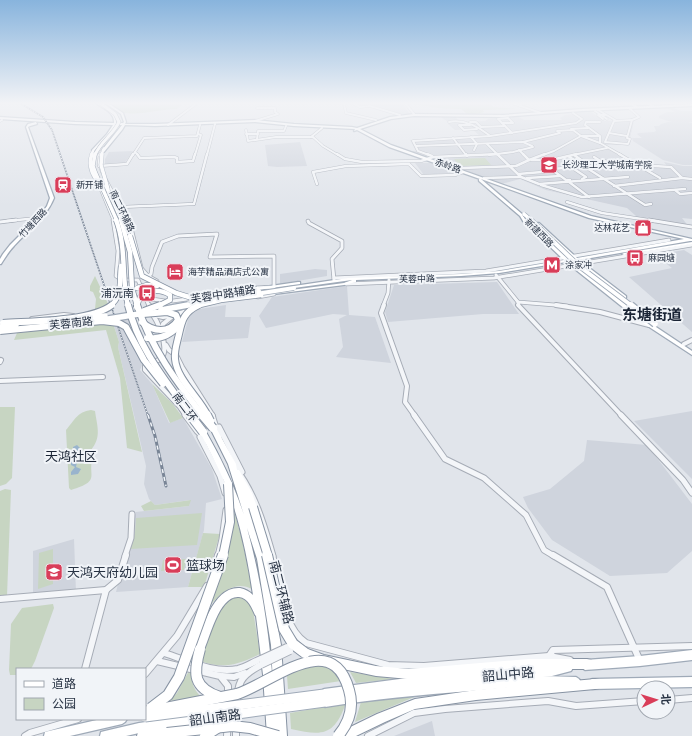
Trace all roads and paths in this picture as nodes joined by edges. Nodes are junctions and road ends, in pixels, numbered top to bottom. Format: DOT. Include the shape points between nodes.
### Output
graph roads {
  1 [pos="28,137"];
  2 [pos="31,137"];
  3 [pos="105,137"];
  4 [pos="108,137"];
  5 [pos="112,137"];
  6 [pos="114,137"];
  7 [pos="161,137"];
  8 [pos="201,137"];
  9 [pos="211,137"];
  10 [pos="247,137"];
  11 [pos="274,137"];
  12 [pos="311,137"];
  13 [pos="371,137"];
  14 [pos="465,137"];
  15 [pos="471,137"];
  16 [pos="542,137"];
  17 [pos="580,137"];
  18 [pos="582,137"];
  19 [pos="600,137"];
  20 [pos="607,137"];
  21 [pos="616,137"];
  22 [pos="627,137"];
  23 [pos="453,138"];
  24 [pos="523,142"];
  25 [pos="477,144"];
  26 [pos="487,144"];
  27 [pos="600,144"];
  28 [pos="615,144"];
  29 [pos="459,145"];
  30 [pos="416,146"];
  31 [pos="608,148"];
  32 [pos="94,150"];
  33 [pos="103,150"];
  34 [pos="474,150"];
  35 [pos="519,150"];
  36 [pos="135,152"];
  37 [pos="497,154"];
  38 [pos="574,155"];
  39 [pos="467,156"];
  40 [pos="568,156"];
  41 [pos="594,156"];
  42 [pos="433,157"];
  43 [pos="426,159"];
  44 [pos="529,160"];
  45 [pos="605,162"];
  46 [pos="637,165"];
  47 [pos="99,166"];
  48 [pos="509,166"];
  49 [pos="584,166"];
  50 [pos="591,166"];
  51 [pos="629,166"];
  52 [pos="571,167"];
  53 [pos="463,170"];
  54 [pos="554,171"];
  55 [pos="518,174"];
  56 [pos="521,176"];
  57 [pos="560,176"];
  58 [pos="628,177"];
  59 [pos="525,178"];
  60 [pos="660,178"];
  61 [pos="682,178"];
  62 [pos="483,179"];
  63 [pos="603,179"];
  64 [pos="692,179"];
  65 [pos="568,181"];
  66 [pos="317,184"];
  67 [pos="539,184"];
  68 [pos="614,186"];
  69 [pos="105,189"];
  70 [pos="511,189"];
  71 [pos="685,189"];
  72 [pos="494,190"];
  73 [pos="674,190"];
  74 [pos="515,192"];
  75 [pos="692,193"];
  76 [pos="627,194"];
  77 [pos="505,195"];
  78 [pos="589,197"];
  79 [pos="567,202"];
  80 [pos="651,204"];
  81 [pos="121,207"];
  82 [pos="523,215"];
  83 [pos="37,218"];
  84 [pos="308,221"];
  85 [pos="0,222"];
  86 [pos="125,225"];
  87 [pos="692,227"];
  88 [pos="659,234"];
  89 [pos="668,241"];
  90 [pos="691,241"];
  91 [pos="123,252"];
  92 [pos="0,258"];
  93 [pos="577,260"];
  94 [pos="568,262"];
  95 [pos="0,263"];
  96 [pos="141,268"];
  97 [pos="148,276"];
  98 [pos="497,276"];
  99 [pos="334,279"];
  100 [pos="354,281"];
  101 [pos="389,281"];
  102 [pos="344,284"];
  103 [pos="274,287"];
  104 [pos="167,288"];
  105 [pos="294,288"];
  106 [pos="257,289"];
  107 [pos="274,294"];
  108 [pos="261,295"];
  109 [pos="202,296"];
  110 [pos="127,299"];
  111 [pos="188,300"];
  112 [pos="165,301"];
  113 [pos="172,301"];
  114 [pos="518,302"];
  115 [pos="206,305"];
  116 [pos="137,306"];
  117 [pos="152,310"];
  118 [pos="144,312"];
  119 [pos="175,315"];
  120 [pos="108,317"];
  121 [pos="85,320"];
  122 [pos="141,321"];
  123 [pos="182,321"];
  124 [pos="653,325"];
  125 [pos="0,327"];
  126 [pos="136,331"];
  127 [pos="692,340"];
  128 [pos="684,344"];
  129 [pos="692,350"];
  130 [pos="692,353"];
  131 [pos="103,377"];
  132 [pos="0,381"];
  133 [pos="179,398"];
  134 [pos="215,425"];
  135 [pos="200,432"];
  136 [pos="232,464"];
  137 [pos="245,478"];
  138 [pos="228,484"];
  139 [pos="692,493"];
  140 [pos="227,501"];
  141 [pos="132,514"];
  142 [pos="106,590"];
  143 [pos="0,599"];
  144 [pos="262,626"];
  145 [pos="303,642"];
  146 [pos="692,646"];
  147 [pos="634,647"];
  148 [pos="164,653"];
  149 [pos="692,655"];
  150 [pos="549,656"];
  151 [pos="324,660"];
  152 [pos="157,661"];
  153 [pos="640,661"];
  154 [pos="261,662"];
  155 [pos="587,664"];
  156 [pos="85,668"];
  157 [pos="249,671"];
  158 [pos="238,672"];
  159 [pos="146,673"];
  160 [pos="230,673"];
  161 [pos="220,676"];
  162 [pos="692,682"];
  163 [pos="595,684"];
  164 [pos="237,689"];
  165 [pos="229,690"];
  166 [pos="221,697"];
  167 [pos="324,698"];
  168 [pos="692,698"];
  169 [pos="676,699"];
  170 [pos="636,702"];
  171 [pos="146,710"];
  172 [pos="146,711"];
  173 [pos="146,716"];
  174 [pos="74,720"];
  175 [pos="118,720"];
  176 [pos="226,733"];
  177 [pos="236,735"];
  178 [pos="25,736"];
  179 [pos="49,736"];
  180 [pos="105,736"];
  181 [pos="142,736"];
  182 [pos="205,736"];
  183 [pos="272,736"];
  184 [pos="278,736"];
  185 [pos="282,736"];
  186 [pos="338,736"];
  187 [pos="344,736"];
  188 [pos="368,736"];
  1 -- 83 [label="main road, 竹塘西路" via="50,198"];
  2 -- 83 [label="main road, 竹塘西路" via="52,198 49,206"];
  3 -- 32 [label="main road"];
  4 -- 69 [label="highway, 南二环, bridge" via="93,157 93,168"];
  5 -- 69 [label="highway, 南二环, bridge" via="97,158"];
  6 -- 33 [label="main road"];
  7 -- 36 [label="street" via="144,138"];
  8 -- 36 [label="street" via="193,162 177,162 177,158 174,157 140,158"];
  9 -- 81 [label="street" via="194,204"];
  10 -- 11 [label="street" via="250,141"];
  12 -- 43 [label="street" via="350,161"];
  13 -- 43 [label="main road, 赤岭路"];
  14 -- 23 [label="street"];
  15 -- 25 [label="street"];
  16 -- 24 [label="street"];
  17 -- 44 [label="street"];
  18 -- 27 [label="street"];
  19 -- 27 [label="street"];
  20 -- 28 [label="street" via="605,142"];
  21 -- 28 [label="street"];
  22 -- 28 [label="street" via="630,139 628,144"];
  23 -- 29 [label="street"];
  23 -- 30 [label="street" via="413,141"];
  24 -- 26 [label="street"];
  24 -- 35 [label="street" via="533,147"];
  25 -- 26 [label="street"];
  25 -- 29 [label="street"];
  25 -- 34 [label="street"];
  26 -- 37 [label="street"];
  27 -- 31 [label="street"];
  29 -- 30 [label="street"];
  29 -- 39 [label="street"];
  30 -- 42 [label="street" via="418,151"];
  31 -- 38 [label="street"];
  31 -- 46 [label="street"];
  32 -- 69 [label="main road, bridge" via="89,160 90,168"];
  32 -- 117 [label="street, 南二环辅路" via="91,166 110,211 119,243 116,276 122,280 138,280"];
  33 -- 47 [label="street" via="99,157"];
  33 -- 69 [label="main road, bridge" via="100,164"];
  35 -- 37 [label="street"];
  35 -- 44 [label="street"];
  36 -- 47 [label="street" via="127,164"];
  37 -- 39 [label="street"];
  37 -- 48 [label="street"];
  38 -- 40 [label="street"];
  38 -- 50 [label="street"];
  39 -- 42 [label="street"];
  40 -- 44 [label="street" via="550,160"];
  40 -- 49 [label="street"];
  41 -- 45 [label="street"];
  42 -- 43 [label="street"];
  43 -- 53 [label="main road, 赤岭路"];
  43 -- 62 [label="main road, 赤岭路"];
  44 -- 48 [label="street" via="516,166"];
  46 -- 60 [label="street"];
  46 -- 61 [label="street" via="671,167"];
  47 -- 81 [label="street, 南二环辅路"];
  48 -- 53 [label="street"];
  48 -- 55 [label="street"];
  49 -- 50 [label="street"];
  49 -- 52 [label="street"];
  49 -- 63 [label="street"];
  50 -- 51 [label="street"];
  52 -- 54 [label="street" via="551,169"];
  52 -- 57 [label="street" via="586,177 566,180"];
  53 -- 66 [label="street" via="455,175 421,176 411,164 347,166 313,172"];
  53 -- 72 [label="main road, 赤岭路"];
  54 -- 55 [label="street"];
  54 -- 57 [label="street"];
  55 -- 56 [label="street"];
  56 -- 59 [label="street"];
  56 -- 62 [label="street"];
  57 -- 59 [label="street"];
  58 -- 63 [label="street"];
  59 -- 67 [label="street"];
  61 -- 64 [label="street"];
  61 -- 68 [label="street"];
  62 -- 70 [label="main road, 赤岭路"];
  62 -- 72 [label="main road, 新建西路"];
  63 -- 65 [label="street"];
  63 -- 68 [label="street"];
  65 -- 67 [label="street"];
  65 -- 78 [label="street"];
  67 -- 78 [label="street" via="582,198"];
  68 -- 76 [label="street"];
  69 -- 86 [label="highway, 南二环, bridge"];
  69 -- 91 [label="highway, 南二环, bridge" via="119,228"];
  70 -- 72 [label="main road, 赤岭路"];
  70 -- 90 [label="main road, 赤岭路" via="602,221 669,234"];
  71 -- 73 [label="street"];
  72 -- 74 [label="main road, 赤岭路"];
  72 -- 77 [label="main road, 新建西路"];
  72 -- 82 [label="main road, 新建西路"];
  73 -- 75 [label="street" via="680,194"];
  73 -- 76 [label="street"];
  74 -- 77 [label="main road"];
  74 -- 88 [label="main road, 赤岭路" via="588,218"];
  76 -- 78 [label="street"];
  76 -- 80 [label="street" via="645,205"];
  77 -- 82 [label="main road, 新建西路"];
  79 -- 87 [label="street" via="602,213"];
  81 -- 96 [label="street, 南二环辅路" via="131,228"];
  82 -- 93 [label="main road, 新建西路" via="532,219"];
  82 -- 94 [label="main road, 新建西路" via="524,220"];
  82 -- 124 [label="main road, 新建西路, bridge" via="576,266"];
  83 -- 85 [label="street"];
  83 -- 92 [label="main road, 竹塘西路"];
  83 -- 95 [label="main road, 竹塘西路"];
  84 -- 99 [label="street" via="342,241 342,248 332,259"];
  86 -- 104 [label="highway, bridge" via="132,239 140,273"];
  86 -- 116 [label="highway, 南二环, bridge" via="133,293"];
  88 -- 89 [label="main road" via="668,237"];
  88 -- 90 [label="main road, 赤岭路"];
  89 -- 90 [label="main road, 芙蓉中路"];
  89 -- 93 [label="main road, 芙蓉中路"];
  90 -- 93 [label="main road, 芙蓉中路"];
  91 -- 110 [label="highway, 南二环, bridge"];
  91 -- 125 [label="highway, bridge" via="118,298 107,309 85,316"];
  93 -- 94 [label="main road, 芙蓉中路"];
  93 -- 94 [label="street"];
  93 -- 124 [label="main road, 新建西路" via="650,318"];
  94 -- 98 [label="main road, 芙蓉中路"];
  94 -- 99 [label="street" via="476,272"];
  94 -- 99 [label="main road, 芙蓉中路" via="480,274"];
  94 -- 124 [label="main road, 新建西路" via="642,320"];
  96 -- 97 [label="street"];
  96 -- 112 [label="street, 南二环辅路" via="142,283 148,295 152,299"];
  97 -- 103 [label="street" via="151,274 162,242 178,236 217,234 210,257 274,256"];
  97 -- 111 [label="street" via="188,296"];
  98 -- 101 [label="main road, 芙蓉中路"];
  98 -- 114 [label="street"];
  99 -- 103 [label="main road"];
  99 -- 105 [label="main road"];
  100 -- 101 [label="main road, 芙蓉中路"];
  100 -- 102 [label="main road"];
  100 -- 105 [label="main road, 芙蓉中路"];
  101 -- 102 [label="street"];
  101 -- 147 [label="street" via="381,313 407,386 405,402 445,459 484,478 526,514 544,550 607,586"];
  102 -- 107 [label="main road"];
  103 -- 106 [label="main road"];
  103 -- 109 [label="street, 芙蓉中路辅路"];
  104 -- 106 [label="highway, bridge" via="194,298"];
  104 -- 110 [label="highway, bridge" via="142,286 131,291"];
  105 -- 118 [label="main road, 芙蓉中路, bridge"];
  107 -- 108 [label="main road"];
  107 -- 115 [label="street, 芙蓉中路辅路"];
  108 -- 123 [label="highway, bridge" via="197,306 187,312"];
  109 -- 111 [label="street, 芙蓉中路辅路"];
  109 -- 115 [label="street" via="197,299 198,304"];
  110 -- 126 [label="highway, 南二环, bridge"];
  111 -- 113 [label="street, 芙蓉中路辅路"];
  112 -- 113 [label="street, 芙蓉中路辅路"];
  112 -- 117 [label="street"];
  113 -- 119 [label="street" via="180,302 182,307"];
  114 -- 124 [label="street" via="574,307"];
  114 -- 139 [label="street" via="518,305 683,480"];
  115 -- 119 [label="street, 芙蓉中路辅路"];
  116 -- 118 [label="highway, bridge" via="140,297 148,292 161,291 170,295 170,300 166,303"];
  116 -- 122 [label="highway, 南二环, bridge"];
  117 -- 118 [label="street, 芙蓉中路辅路"];
  117 -- 119 [label="street, 芙蓉中路辅路" via="159,317"];
  117 -- 135 [label="street, 南二环辅路" via="159,326 164,353 162,358 145,366 145,370"];
  118 -- 120 [label="street, 芙蓉中路辅路, bridge"];
  118 -- 122 [label="highway, bridge" via="171,312 178,320 162,330 153,330"];
  118 -- 125 [label="main road, 芙蓉南路, bridge" via="87,321"];
  119 -- 134 [label="street, 南二环辅路" via="162,327 166,348 176,354 209,407"];
  120 -- 121 [label="street"];
  120 -- 125 [label="street" via="63,326"];
  121 -- 125 [label="street"];
  121 -- 125 [label="street" via="64,315"];
  122 -- 134 [label="highway, 南二环, bridge" via="153,348 171,375"];
  123 -- 126 [label="highway, bridge" via="174,333 159,339 145,338"];
  123 -- 134 [label="highway, bridge" via="174,353 175,363"];
  124 -- 128 [label="main road, 新建西路"];
  124 -- 130 [label="main road, 新建西路"];
  125 -- 133 [label="highway, bridge" via="119,322 128,330 151,371"];
  126 -- 133 [label="highway, 南二环, bridge" via="148,356"];
  127 -- 128 [label="street"];
  128 -- 129 [label="main road, 新建西路"];
  131 -- 132 [label="street"];
  133 -- 135 [label="highway, 南二环, bridge"];
  134 -- 136 [label="highway, 南二环" via="219,440"];
  134 -- 137 [label="street, 南二环辅路"];
  135 -- 138 [label="highway, 南二环" via="209,443"];
  135 -- 140 [label="street, 南二环辅路" via="220,476"];
  136 -- 137 [label="street, 南二环辅路"];
  136 -- 151 [label="highway, bridge" via="253,507 268,557 284,629 299,649"];
  136 -- 185 [label="highway, 南二环" via="253,531 268,594 276,645"];
  137 -- 145 [label="street, 南二环辅路" via="266,534 288,623 293,633"];
  138 -- 140 [label="street, 南二环辅路"];
  138 -- 144 [label="highway, 南二环" via="248,543"];
  138 -- 171 [label="highway, bridge" via="231,514 228,540 199,626 174,687 159,703"];
  140 -- 148 [label="street, 南二环辅路" via="222,539 207,586 189,618"];
  141 -- 142 [label="street" via="131,538 118,580"];
  142 -- 143 [label="street"];
  142 -- 156 [label="street"];
  144 -- 166 [label="highway, bridge" via="249,597 240,592 228,595 218,605 195,668 197,681 203,690"];
  144 -- 183 [label="highway, 南二环"];
  145 -- 150 [label="street" via="368,661 404,666"];
  145 -- 154 [label="street, bridge"];
  146 -- 147 [label="street"];
  147 -- 150 [label="street" via="553,650"];
  147 -- 153 [label="street"];
  148 -- 152 [label="street, 南二环辅路"];
  148 -- 160 [label="street"];
  149 -- 153 [label="main road, 韶山中路"];
  150 -- 155 [label="street"];
  151 -- 155 [label="highway" via="376,671 409,674 529,664"];
  151 -- 166 [label="highway, bridge" via="307,662 249,690"];
  151 -- 186 [label="highway, bridge" via="338,668 350,694 350,715"];
  152 -- 159 [label="street, 南二环辅路"];
  152 -- 161 [label="street"];
  153 -- 155 [label="main road, 韶山中路"];
  154 -- 157 [label="street"];
  154 -- 158 [label="street"];
  155 -- 167 [label="main road, 韶山中路" via="552,670 415,682"];
  157 -- 158 [label="street"];
  157 -- 164 [label="street" via="240,680"];
  158 -- 160 [label="street"];
  158 -- 164 [label="street"];
  160 -- 161 [label="street"];
  160 -- 165 [label="street"];
  161 -- 165 [label="street"];
  162 -- 163 [label="main road, 韶山中路"];
  163 -- 167 [label="main road, 韶山中路" via="552,680 509,682"];
  163 -- 187 [label="highway" via="476,695 415,704"];
  164 -- 177 [label="street"];
  165 -- 176 [label="street"];
  166 -- 172 [label="highway, bridge"];
  167 -- 173 [label="main road, 韶山南路, bridge"];
  167 -- 180 [label="main road, 韶山南路, bridge" via="139,728"];
  168 -- 169 [label="street"];
  170 -- 188 [label="street" via="576,706 548,701 429,711 414,713"];
  174 -- 178 [label="street"];
  175 -- 179 [label="main road"];
  176 -- 181 [label="highway, bridge" via="167,733"];
  176 -- 182 [label="highway, bridge" via="210,732"];
  176 -- 184 [label="highway, bridge" via="246,727"];
}
